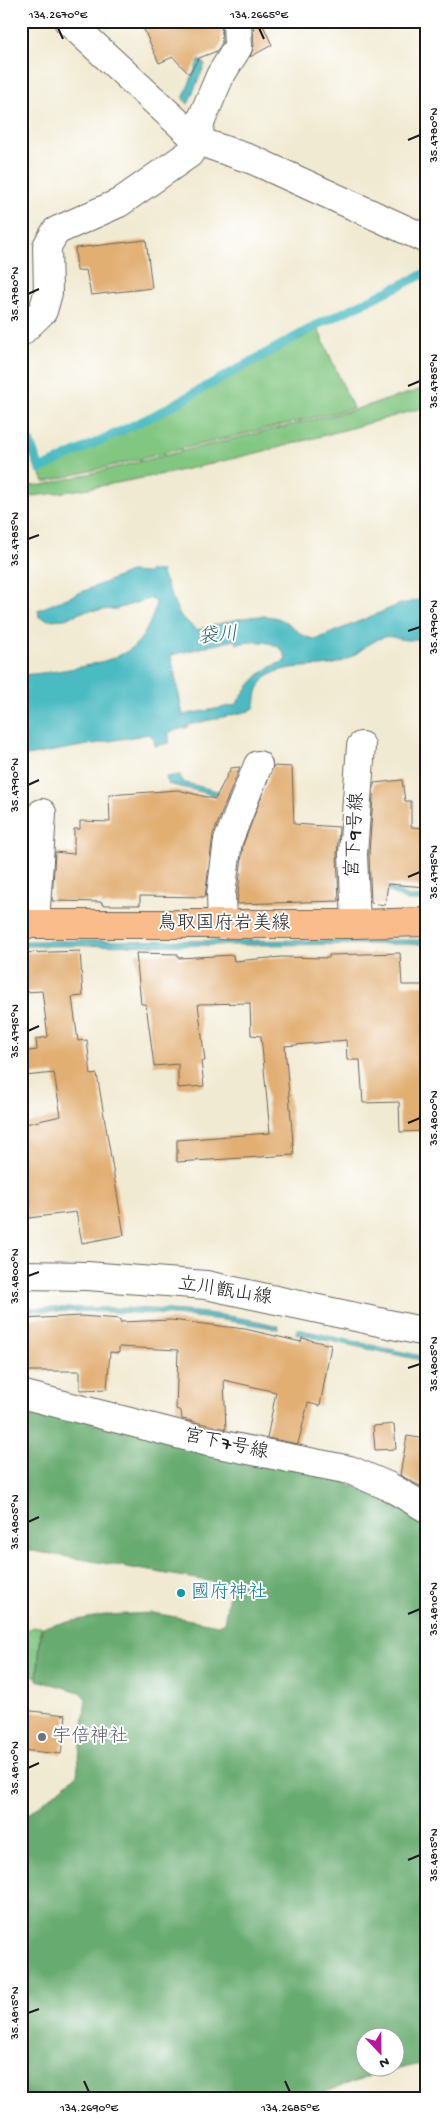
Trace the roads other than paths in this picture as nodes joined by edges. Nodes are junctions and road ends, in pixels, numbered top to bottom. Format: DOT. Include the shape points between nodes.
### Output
graph roads {
  1 [pos="68,21"];
  2 [pos="237,21"];
  3 [pos="198,141"];
  4 [pos="426,239"];
  5 [pos="21,332"];
  6 [pos="361,746"];
  7 [pos="258,765"];
  8 [pos="42,813"];
  9 [pos="426,922"];
  10 [pos="28,924"];
  11 [pos="356,924"];
  12 [pos="222,925"];
  13 [pos="21,1275"];
  14 [pos="426,1332"];
  15 [pos="21,1394"];
  16 [pos="426,1508"];
  1 -- 3 [label="street"];
  2 -- 3 [label="street" via="238,47 220,76 200,123"];
  3 -- 4 [label="street" via="253,160"];
  3 -- 5 [label="street" via="189,154 118,203 56,232 47,246 48,293 43,311"];
  6 -- 11 [label="street, 宮下9号線" via="353,854"];
  7 -- 12 [label="street" via="228,841 221,894"];
  8 -- 10 [label="street"];
  9 -- 11 [label="main road, 鳥取国府岩美線"];
  10 -- 12 [label="main road, 鳥取国府岩美線"];
  11 -- 12 [label="main road, 鳥取国府岩美線"];
  13 -- 14 [label="street, 立川甑山線" via="87,1276 206,1285"];
  15 -- 16 [label="street, 宮下7号線" via="208,1442 350,1470 390,1487"];
}
